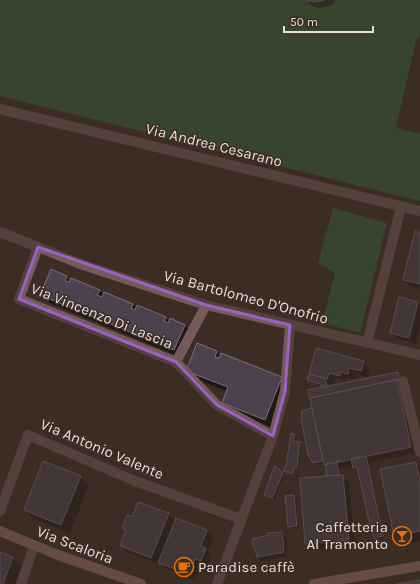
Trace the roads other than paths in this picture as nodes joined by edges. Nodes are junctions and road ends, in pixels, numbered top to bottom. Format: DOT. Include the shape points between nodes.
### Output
graph roads {
  1 [pos="0,109"];
  2 [pos="401,207"];
  3 [pos="420,211"];
  4 [pos="0,232"];
  5 [pos="38,247"];
  6 [pos="206,305"];
  7 [pos="290,325"];
  8 [pos="367,343"];
  9 [pos="420,355"];
  10 [pos="176,362"];
  11 [pos="403,381"];
  12 [pos="273,436"];
  13 [pos="420,452"];
  14 [pos="0,511"];
  15 [pos="242,519"];
  16 [pos="0,531"];
  17 [pos="34,546"];
  18 [pos="420,566"];
  19 [pos="122,581"];
  20 [pos="21,584"];
  21 [pos="141,584"];
  22 [pos="217,584"];
  23 [pos="314,584"];
  1 -- 2 [label="street, Via Andrea Cesarano"];
  2 -- 3 [label="street, Via Andrea Cesarano"];
  2 -- 8 [label="street"];
  4 -- 5 [label="street, Via Bartolomeo D'Onofrio"];
  5 -- 6 [label="street, Via Bartolomeo D'Onofrio" via="86,266"];
  5 -- 10 [label="street, Via Vincenzo Di Lascia" via="19,299"];
  6 -- 7 [label="street, Via Bartolomeo D'Onofrio"];
  6 -- 10 [label="street"];
  7 -- 8 [label="street, Via Bartolomeo D'Onofrio"];
  7 -- 12 [label="street" via="285,391"];
  8 -- 9 [label="street, Via Bartolomeo D'Onofrio"];
  10 -- 12 [label="street, Via Vincenzo Di Lascia" via="217,405"];
  11 -- 13 [label="street"];
  12 -- 15 [label="street"];
  14 -- 15 [label="street, Via Antonio Valente" via="28,435 136,481"];
  15 -- 22 [label="street"];
  16 -- 17 [label="main road, Via Scaloria"];
  17 -- 19 [label="main road, Via Scaloria"];
  17 -- 20 [label="street"];
  18 -- 23 [label="main road"];
  19 -- 21 [label="main road, Via Scaloria"];
}
